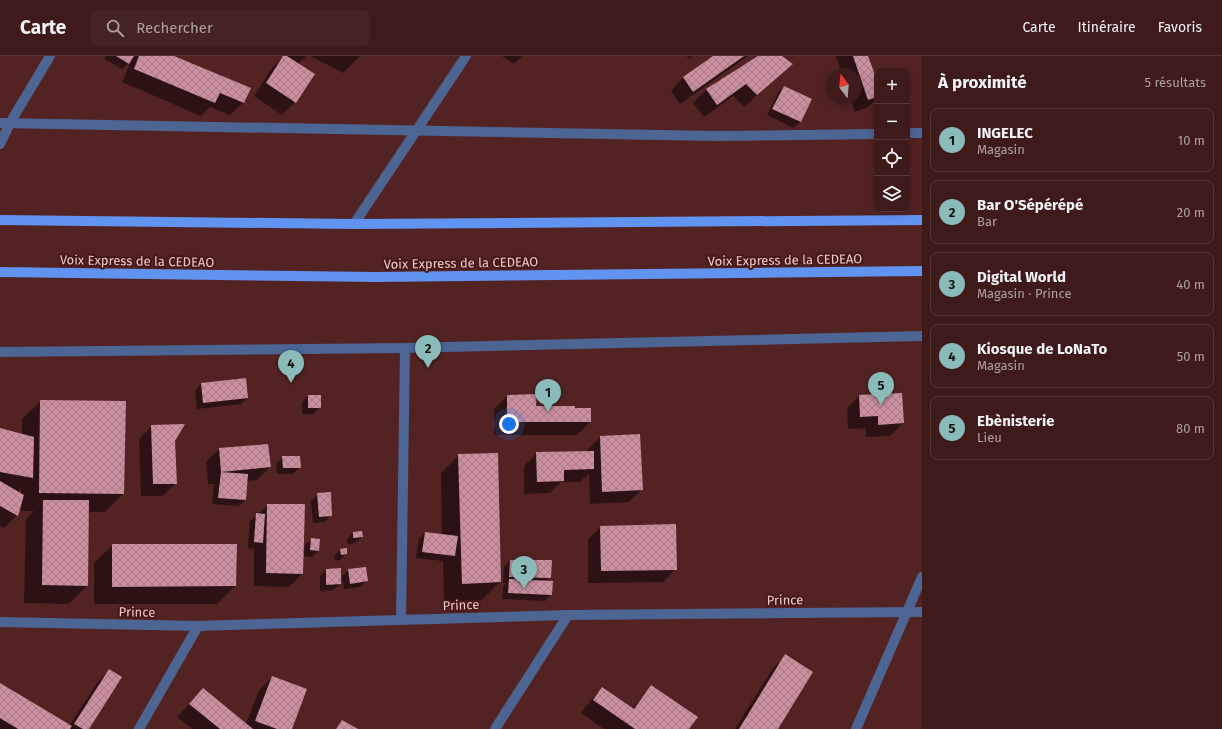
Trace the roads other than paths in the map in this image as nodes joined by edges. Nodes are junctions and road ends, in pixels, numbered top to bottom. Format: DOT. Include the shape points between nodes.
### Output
graph roads {
  1 [pos="50,56"];
  2 [pos="466,56"];
  3 [pos="5,123"];
  4 [pos="417,130"];
  5 [pos="922,133"];
  6 [pos="874,134"];
  7 [pos="910,134"];
  8 [pos="0,144"];
  9 [pos="0,220"];
  10 [pos="922,220"];
  11 [pos="354,224"];
  12 [pos="922,271"];
  13 [pos="0,272"];
  14 [pos="922,336"];
  15 [pos="405,348"];
  16 [pos="0,352"];
  17 [pos="922,577"];
  18 [pos="907,612"];
  19 [pos="922,612"];
  20 [pos="568,615"];
  21 [pos="401,620"];
  22 [pos="0,622"];
  23 [pos="198,626"];
  24 [pos="139,729"];
  25 [pos="495,729"];
  26 [pos="856,729"];
  1 -- 3 [label="street"];
  2 -- 4 [label="street"];
  3 -- 4 [label="street"];
  3 -- 8 [label="street"];
  4 -- 6 [label="street" via="717,136"];
  4 -- 11 [label="street"];
  5 -- 7 [label="street"];
  9 -- 11 [label="main road"];
  10 -- 11 [label="main road"];
  12 -- 13 [label="main road, Voix Express de la CEDEAO" via="384,277"];
  14 -- 15 [label="street"];
  15 -- 16 [label="street"];
  15 -- 21 [label="street"];
  17 -- 18 [label="street"];
  18 -- 19 [label="street, Prince"];
  18 -- 20 [label="street, Prince"];
  18 -- 26 [label="street"];
  20 -- 21 [label="street, Prince"];
  20 -- 25 [label="street"];
  21 -- 23 [label="street, Prince"];
  22 -- 23 [label="street, Prince"];
  23 -- 24 [label="street"];
}
